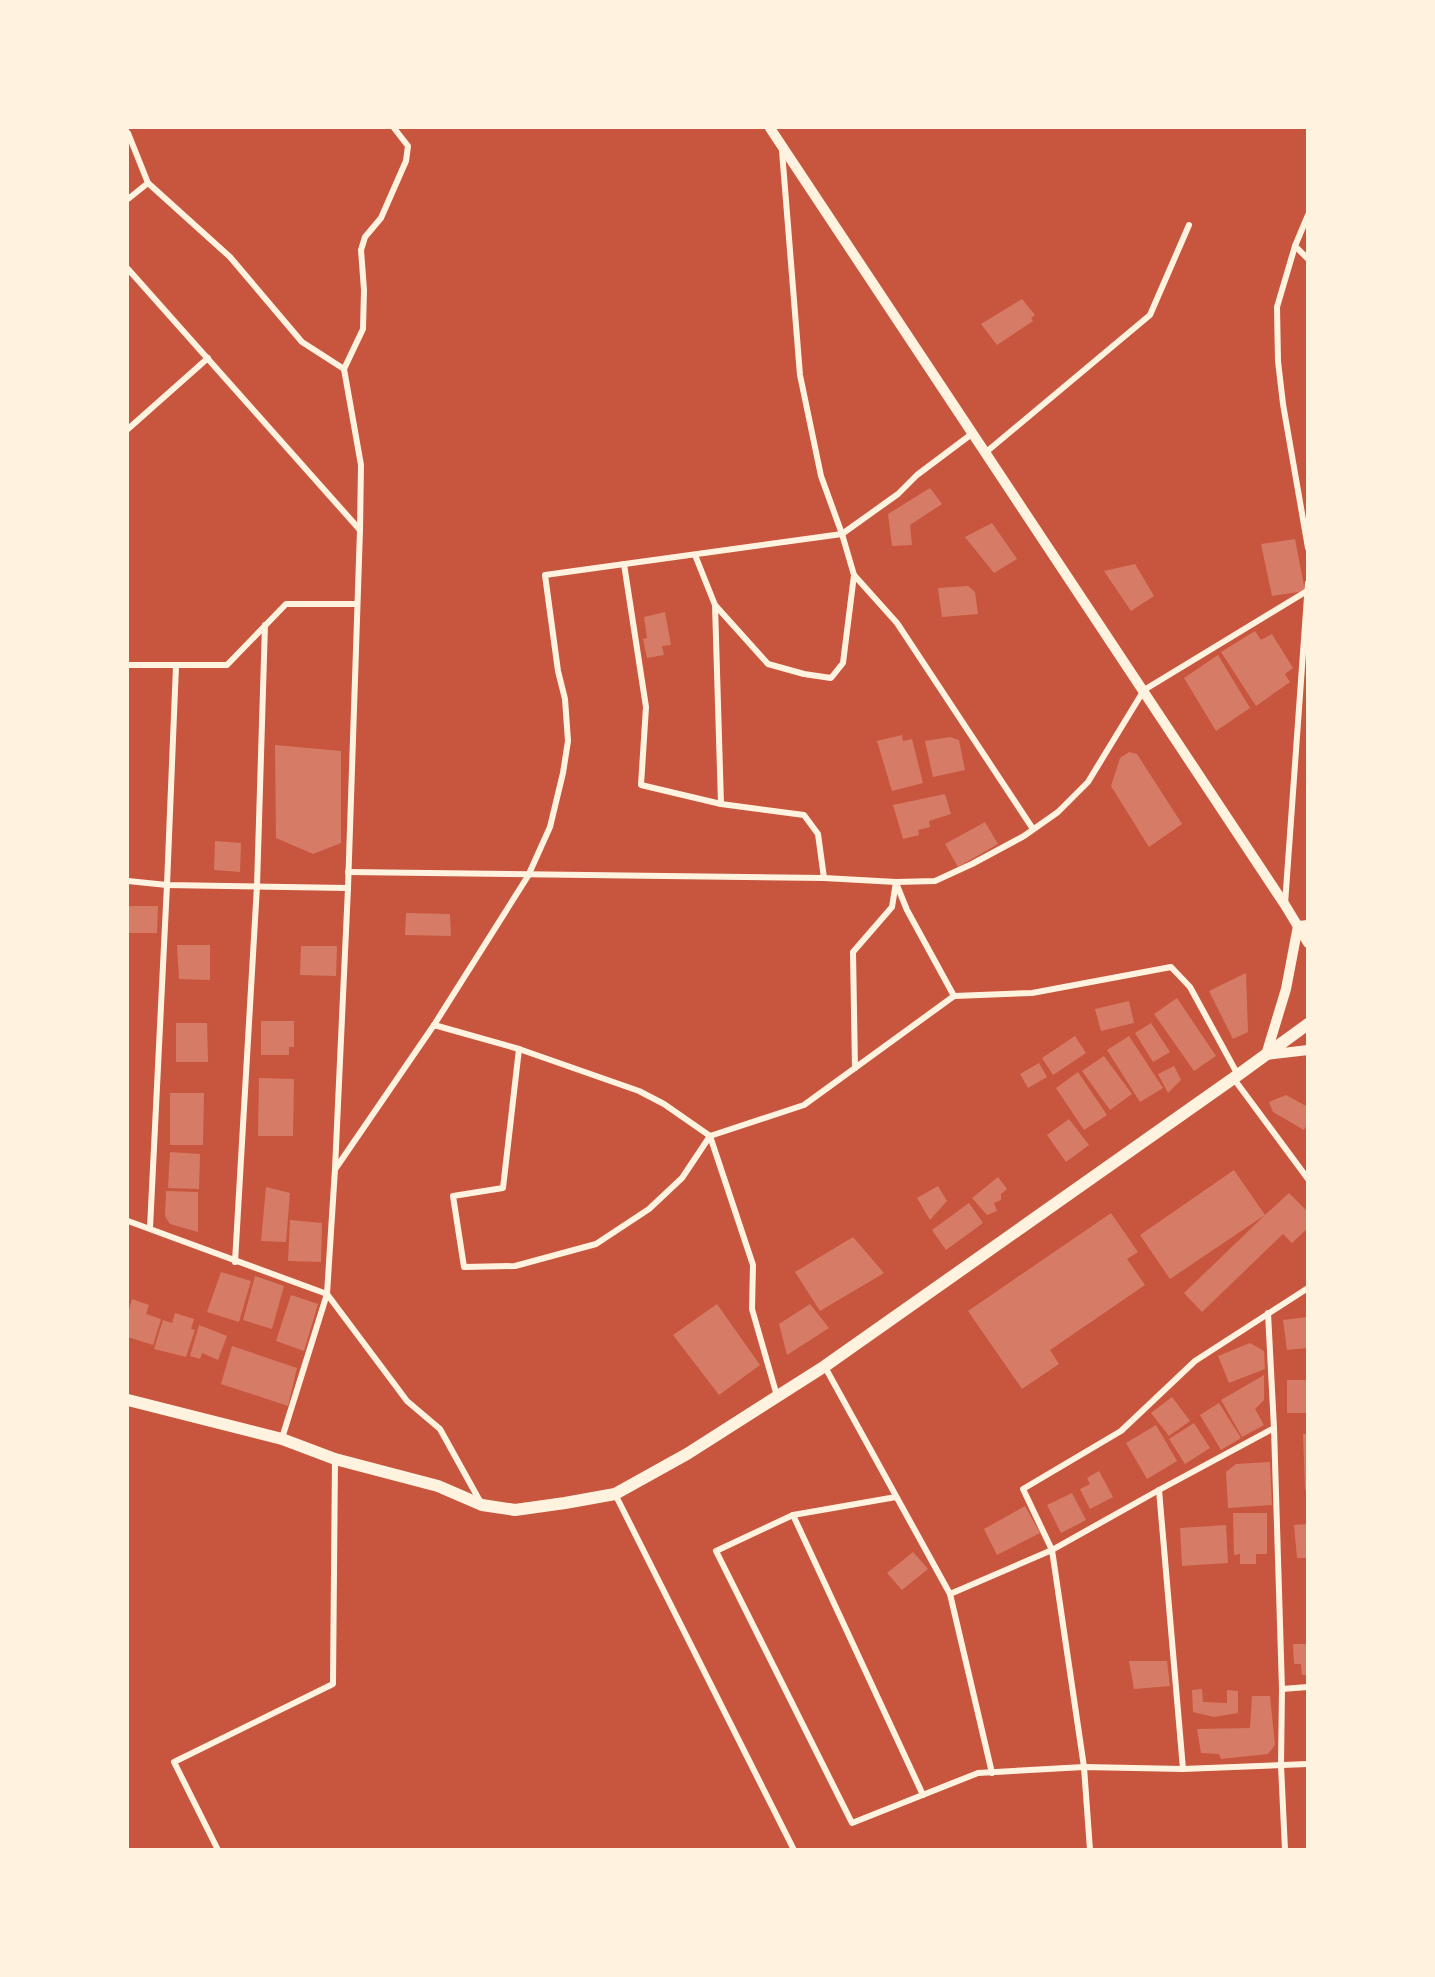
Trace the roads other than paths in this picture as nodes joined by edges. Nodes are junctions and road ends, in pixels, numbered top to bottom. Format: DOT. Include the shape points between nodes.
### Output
graph roads {
  1 [pos="394,128"];
  2 [pos="770,128"];
  3 [pos="128,133"];
  4 [pos="782,144"];
  5 [pos="148,183"];
  6 [pos="128,199"];
  7 [pos="1308,215"];
  8 [pos="1189,225"];
  9 [pos="1295,246"];
  10 [pos="1308,259"];
  11 [pos="128,269"];
  12 [pos="208,358"];
  13 [pos="344,369"];
  14 [pos="128,429"];
  15 [pos="973,433"];
  16 [pos="985,453"];
  17 [pos="360,530"];
  18 [pos="843,534"];
  19 [pos="1308,548"];
  20 [pos="695,555"];
  21 [pos="624,564"];
  22 [pos="854,574"];
  23 [pos="1308,583"];
  24 [pos="1307,591"];
  25 [pos="357,604"];
  26 [pos="715,605"];
  27 [pos="265,625"];
  28 [pos="128,665"];
  29 [pos="176,666"];
  30 [pos="1144,690"];
  31 [pos="721,804"];
  32 [pos="1033,829"];
  33 [pos="348,872"];
  34 [pos="528,876"];
  35 [pos="824,878"];
  36 [pos="128,881"];
  37 [pos="896,882"];
  38 [pos="167,885"];
  39 [pos="257,886"];
  40 [pos="348,888"];
  41 [pos="1285,905"];
  42 [pos="1303,926"];
  43 [pos="1308,943"];
  44 [pos="954,996"];
  45 [pos="1308,1024"];
  46 [pos="434,1025"];
  47 [pos="519,1049"];
  48 [pos="1308,1050"];
  49 [pos="1266,1055"];
  50 [pos="855,1068"];
  51 [pos="1236,1077"];
  52 [pos="710,1136"];
  53 [pos="335,1169"];
  54 [pos="1308,1179"];
  55 [pos="128,1221"];
  56 [pos="150,1228"];
  57 [pos="235,1262"];
  58 [pos="1308,1288"];
  59 [pos="327,1294"];
  60 [pos="1268,1313"];
  61 [pos="825,1366"];
  62 [pos="777,1397"];
  63 [pos="128,1400"];
  64 [pos="1274,1428"];
  65 [pos="282,1439"];
  66 [pos="335,1459"];
  67 [pos="1159,1490"];
  68 [pos="615,1494"];
  69 [pos="896,1497"];
  70 [pos="482,1505"];
  71 [pos="793,1515"];
  72 [pos="1052,1550"];
  73 [pos="950,1594"];
  74 [pos="1308,1687"];
  75 [pos="1282,1689"];
  76 [pos="1308,1764"];
  77 [pos="1281,1765"];
  78 [pos="1084,1767"];
  79 [pos="1183,1769"];
  80 [pos="992,1773"];
  81 [pos="923,1795"];
  82 [pos="219,1850"];
  83 [pos="794,1850"];
  84 [pos="1089,1850"];
  85 [pos="1285,1850"];
  1 -- 13 [label="street" via="408,146 406,161 381,218 365,237 361,250 363,329"];
  2 -- 4 [label="street"];
  3 -- 5 [label="street"];
  4 -- 15 [label="street"];
  4 -- 18 [label="street" via="800,375 821,476"];
  5 -- 6 [label="street"];
  5 -- 13 [label="street" via="230,257 302,342"];
  7 -- 9 [label="street"];
  8 -- 16 [label="street" via="1150,315"];
  9 -- 10 [label="street"];
  9 -- 19 [label="street" via="1277,307 1278,361"];
  11 -- 12 [label="street"];
  12 -- 14 [label="street"];
  12 -- 17 [label="street"];
  13 -- 17 [label="street" via="361,465"];
  15 -- 16 [label="street"];
  15 -- 18 [label="street"];
  16 -- 30 [label="street"];
  17 -- 25 [label="street"];
  18 -- 20 [label="street"];
  18 -- 22 [label="street"];
  20 -- 21 [label="street"];
  20 -- 26 [label="street"];
  21 -- 31 [label="street" via="646,706 641,785"];
  21 -- 34 [label="street" via="545,575 568,741 550,827"];
  22 -- 26 [label="street" via="843,663 831,678 768,664"];
  22 -- 32 [label="street" via="897,622"];
  23 -- 24 [label="street"];
  24 -- 30 [label="street"];
  24 -- 41 [label="street"];
  25 -- 27 [label="street" via="286,604"];
  25 -- 33 [label="street"];
  26 -- 31 [label="street"];
  27 -- 29 [label="street" via="228,665"];
  27 -- 39 [label="street"];
  28 -- 29 [label="street"];
  29 -- 38 [label="street"];
  30 -- 32 [label="street" via="1088,782 1058,812"];
  30 -- 41 [label="street"];
  31 -- 35 [label="street" via="804,815 818,834"];
  32 -- 37 [label="street" via="935,881"];
  33 -- 34 [label="street"];
  33 -- 40 [label="street"];
  34 -- 35 [label="street"];
  34 -- 46 [label="street"];
  35 -- 37 [label="street"];
  36 -- 38 [label="street"];
  37 -- 44 [label="street"];
  37 -- 50 [label="street" via="892,907 853,952"];
  38 -- 39 [label="street"];
  38 -- 56 [label="street"];
  39 -- 40 [label="street"];
  39 -- 57 [label="street"];
  40 -- 53 [label="street"];
  41 -- 42 [label="street"];
  42 -- 43 [label="street"];
  42 -- 49 [label="street"];
  44 -- 50 [label="street"];
  44 -- 51 [label="street" via="1032,993 1171,967 1190,987"];
  45 -- 49 [label="main road"];
  46 -- 47 [label="street"];
  46 -- 53 [label="street"];
  47 -- 52 [label="street" via="639,1091"];
  47 -- 52 [label="street" via="503,1188 453,1196 464,1267 515,1266 596,1244 649,1209 682,1178"];
  48 -- 49 [label="street"];
  49 -- 51 [label="main road"];
  50 -- 52 [label="street" via="804,1105"];
  51 -- 54 [label="street"];
  51 -- 61 [label="main road"];
  52 -- 62 [label="street" via="753,1265 752,1309"];
  53 -- 59 [label="street"];
  55 -- 56 [label="street"];
  56 -- 57 [label="street"];
  57 -- 59 [label="street"];
  58 -- 60 [label="street"];
  59 -- 65 [label="street"];
  59 -- 70 [label="street" via="407,1401 440,1429"];
  60 -- 64 [label="street"];
  60 -- 72 [label="street" via="1195,1361 1120,1431 1023,1489"];
  61 -- 62 [label="main road"];
  61 -- 69 [label="street"];
  62 -- 68 [label="main road"];
  63 -- 65 [label="main road"];
  64 -- 67 [label="street"];
  64 -- 75 [label="street"];
  65 -- 66 [label="main road"];
  66 -- 70 [label="main road" via="438,1486"];
  66 -- 82 [label="street" via="333,1684 174,1762"];
  67 -- 72 [label="street"];
  67 -- 79 [label="street"];
  68 -- 70 [label="main road" via="515,1510"];
  68 -- 83 [label="street"];
  69 -- 71 [label="street"];
  69 -- 73 [label="street"];
  71 -- 81 [label="street"];
  71 -- 81 [label="street" via="716,1551 852,1823"];
  72 -- 73 [label="street"];
  72 -- 78 [label="street"];
  73 -- 80 [label="street"];
  74 -- 75 [label="street"];
  75 -- 77 [label="street"];
  76 -- 77 [label="street"];
  77 -- 79 [label="street"];
  77 -- 85 [label="street"];
  78 -- 79 [label="street"];
  78 -- 80 [label="street"];
  78 -- 84 [label="street"];
  80 -- 81 [label="street" via="978,1773"];
}
